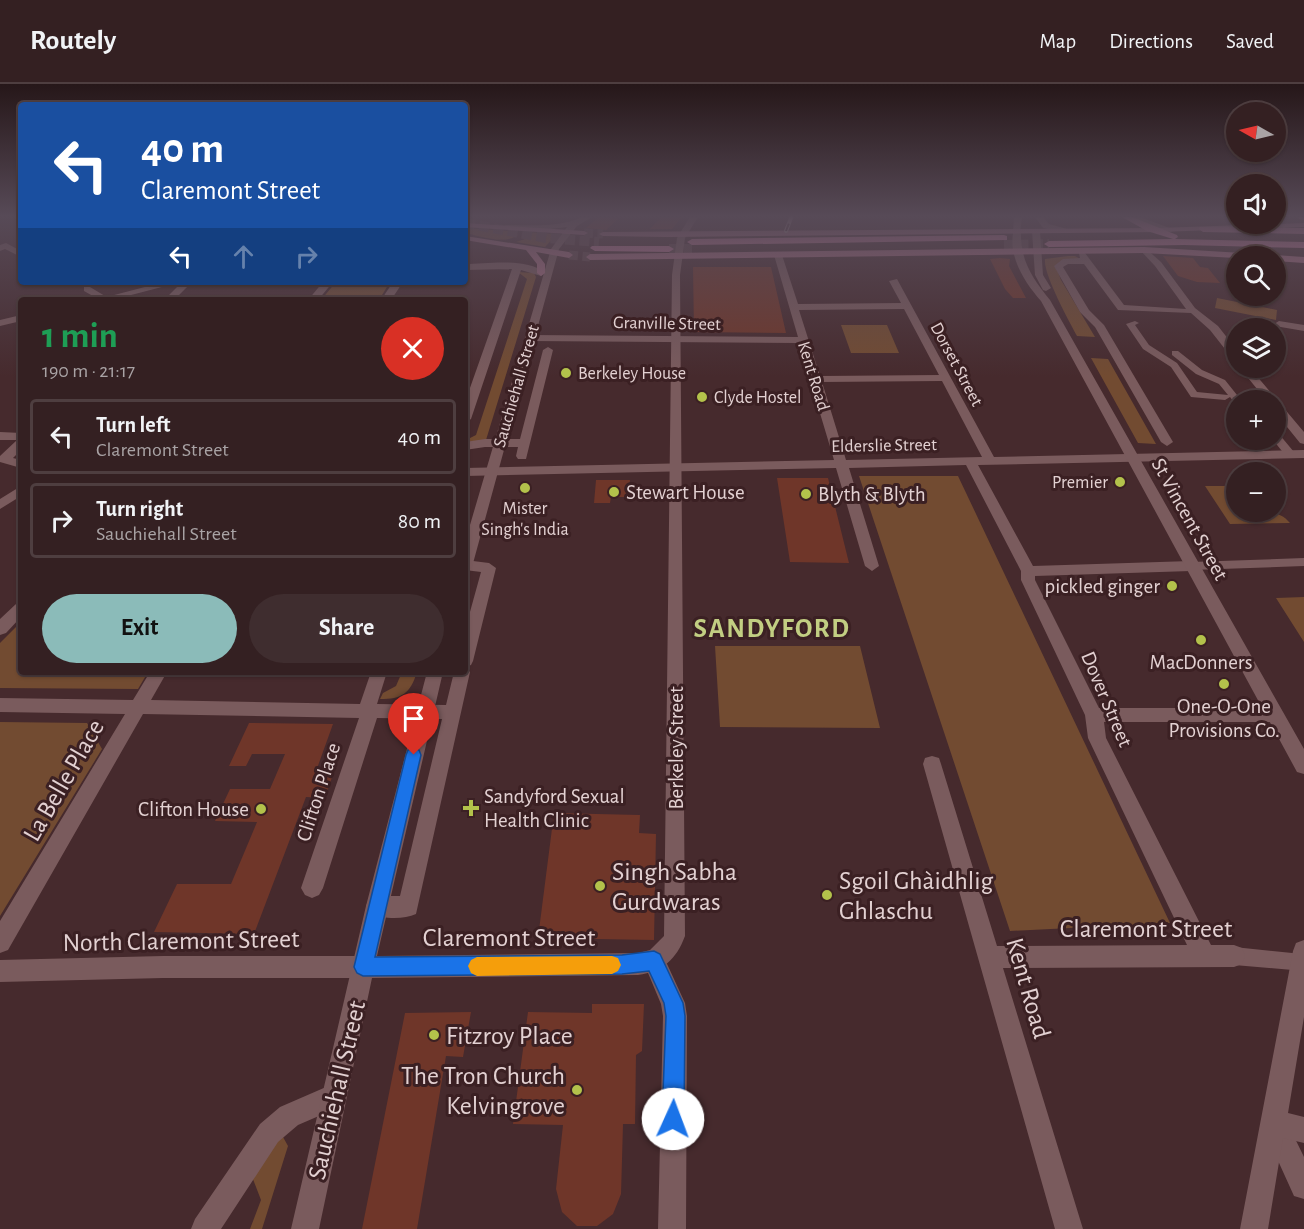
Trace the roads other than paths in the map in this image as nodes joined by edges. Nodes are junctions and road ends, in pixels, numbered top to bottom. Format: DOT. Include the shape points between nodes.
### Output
graph roads {
  1 [pos="516,270"];
  2 [pos="538,270"];
  3 [pos="550,270"];
  4 [pos="679,270"];
  5 [pos="782,270"];
  6 [pos="1026,270"];
  7 [pos="1038,270"];
  8 [pos="1061,270"];
  9 [pos="1095,270"];
  10 [pos="1163,270"];
  11 [pos="541,273"];
  12 [pos="894,281"];
  13 [pos="81,285"];
  14 [pos="164,285"];
  15 [pos="182,285"];
  16 [pos="100,297"];
  17 [pos="112,297"];
  18 [pos="172,297"];
  19 [pos="1046,300"];
  20 [pos="907,306"];
  21 [pos="793,307"];
  22 [pos="1192,310"];
  23 [pos="18,319"];
  24 [pos="0,323"];
  25 [pos="1135,323"];
  26 [pos="534,324"];
  27 [pos="1286,325"];
  28 [pos="1304,328"];
  29 [pos="530,338"];
  30 [pos="677,339"];
  31 [pos="803,340"];
  32 [pos="1226,343"];
  33 [pos="1175,353"];
  34 [pos="525,356"];
  35 [pos="1199,372"];
  36 [pos="946,378"];
  37 [pos="1253,378"];
  38 [pos="815,379"];
  39 [pos="1264,390"];
  40 [pos="1225,392"];
  41 [pos="1212,396"];
  42 [pos="468,410"];
  43 [pos="1286,418"];
  44 [pos="0,436"];
  45 [pos="18,437"];
  46 [pos="1304,440"];
  47 [pos="1167,442"];
  48 [pos="500,443"];
  49 [pos="18,445"];
  50 [pos="468,446"];
  51 [pos="1286,449"];
  52 [pos="1290,454"];
  53 [pos="1304,454"];
  54 [pos="2,458"];
  55 [pos="1133,459"];
  56 [pos="970,461"];
  57 [pos="990,461"];
  58 [pos="18,463"];
  59 [pos="842,464"];
  60 [pos="676,468"];
  61 [pos="468,472"];
  62 [pos="492,472"];
  63 [pos="18,491"];
  64 [pos="0,505"];
  65 [pos="468,556"];
  66 [pos="1304,562"];
  67 [pos="468,566"];
  68 [pos="872,566"];
  69 [pos="1191,566"];
  70 [pos="1028,571"];
  71 [pos="18,611"];
  72 [pos="0,628"];
  73 [pos="468,649"];
  74 [pos="157,675"];
  75 [pos="378,675"];
  76 [pos="434,675"];
  77 [pos="461,675"];
  78 [pos="0,705"];
  79 [pos="137,708"];
  80 [pos="368,711"];
  81 [pos="424,711"];
  82 [pos="452,712"];
  83 [pos="1094,715"];
  84 [pos="1275,715"];
  85 [pos="1303,758"];
  86 [pos="932,764"];
  87 [pos="312,888"];
  88 [pos="377,906"];
  89 [pos="0,942"];
  90 [pos="1204,955"];
  91 [pos="1234,956"];
  92 [pos="990,957"];
  93 [pos="1303,957"];
  94 [pos="654,961"];
  95 [pos="363,967"];
  96 [pos="0,971"];
  97 [pos="333,1097"];
  98 [pos="1274,1123"];
  99 [pos="1304,1130"];
  100 [pos="1304,1186"];
  101 [pos="205,1229"];
  102 [pos="305,1229"];
  103 [pos="672,1229"];
  104 [pos="1069,1229"];
  105 [pos="1254,1229"];
  1 -- 42 [label="street"];
  2 -- 11 [label="street"];
  3 -- 26 [label="street, Sauchiehall Street"];
  4 -- 30 [label="street, Berkeley Street"];
  5 -- 21 [label="street, Kent Road"];
  6 -- 19 [label="street, St Vincent Street"];
  7 -- 19 [label="street, St Vincent Street" via="1048,291"];
  8 -- 47 [label="street" via="1085,312 1100,325"];
  9 -- 22 [label="street" via="1121,308"];
  10 -- 22 [label="street"];
  11 -- 26 [label="street" via="529,313"];
  12 -- 20 [label="street, Dorset Street"];
  13 -- 16 [label="street"];
  14 -- 17 [label="street"];
  15 -- 18 [label="street"];
  19 -- 55 [label="street, St Vincent Street"];
  20 -- 21 [label="street"];
  20 -- 36 [label="street, Dorset Street"];
  21 -- 31 [label="street, Kent Road"];
  22 -- 32 [label="street" via="1210,323"];
  23 -- 24 [label="street"];
  25 -- 41 [label="street" via="1130,324 1146,347 1174,365 1190,391"];
  26 -- 29 [label="street, Sauchiehall Street"];
  27 -- 28 [label="street"];
  29 -- 30 [label="street, Granville Street"];
  29 -- 34 [label="street, Sauchiehall Street"];
  30 -- 31 [label="street, Granville Street"];
  30 -- 60 [label="street, Berkeley Street"];
  31 -- 38 [label="street, Kent Road"];
  33 -- 35 [label="street"];
  34 -- 48 [label="street, Sauchiehall Street"];
  34 -- 48 [label="street" via="548,353 524,449"];
  35 -- 40 [label="street" via="1222,382"];
  35 -- 41 [label="street"];
  36 -- 38 [label="street"];
  36 -- 57 [label="street, Dorset Street"];
  37 -- 39 [label="street"];
  38 -- 59 [label="street, Kent Road"];
  40 -- 41 [label="street"];
  43 -- 46 [label="street"];
  44 -- 45 [label="street"];
  48 -- 50 [label="street"];
  48 -- 62 [label="street, Sauchiehall Street"];
  49 -- 54 [label="street"];
  51 -- 52 [label="street"];
  52 -- 53 [label="street, Elderslie Street"];
  52 -- 55 [label="street, Elderslie Street"];
  54 -- 58 [label="street"];
  55 -- 57 [label="street, Elderslie Street"];
  55 -- 69 [label="street, St Vincent Street"];
  56 -- 57 [label="street, Elderslie Street"];
  56 -- 59 [label="street, Elderslie Street"];
  56 -- 70 [label="street, Dover Street"];
  59 -- 60 [label="street, Elderslie Street"];
  59 -- 68 [label="street, Kent Road"];
  60 -- 62 [label="street, Elderslie Street"];
  60 -- 94 [label="street, Berkeley Street" via="676,929 673,942"];
  61 -- 62 [label="street, Elderslie Street"];
  62 -- 65 [label="street, Sauchiehall Street"];
  63 -- 64 [label="street"];
  66 -- 69 [label="street"];
  67 -- 73 [label="street" via="489,568"];
  69 -- 70 [label="street"];
  69 -- 84 [label="street, St Vincent Street"];
  70 -- 83 [label="street, Dover Street" via="1028,580"];
  71 -- 72 [label="street"];
  74 -- 79 [label="street, La Belle Place"];
  75 -- 80 [label="street, Clifton Place"];
  76 -- 81 [label="street, Sauchiehall Street"];
  77 -- 82 [label="street"];
  78 -- 79 [label="street"];
  79 -- 80 [label="street"];
  79 -- 89 [label="street, La Belle Place"];
  80 -- 81 [label="street"];
  80 -- 87 [label="street, Clifton Place"];
  81 -- 82 [label="street"];
  81 -- 88 [label="street, Sauchiehall Street"];
  82 -- 88 [label="street" via="408,907"];
  83 -- 84 [label="street"];
  83 -- 90 [label="street, Dover Street" via="1097,738"];
  84 -- 85 [label="street, St Vincent Street"];
  86 -- 92 [label="street, Kent Road"];
  88 -- 95 [label="street, Sauchiehall Street"];
  90 -- 91 [label="street, Claremont Street"];
  90 -- 92 [label="street, Claremont Street"];
  91 -- 93 [label="street, Claremont Street"];
  92 -- 104 [label="street, Kent Road"];
  93 -- 98 [label="street"];
  94 -- 95 [label="street, Claremont Street" via="610,965"];
  94 -- 103 [label="street" via="675,1016"];
  95 -- 96 [label="street, North Claremont Street"];
  95 -- 97 [label="street, Sauchiehall Street"];
  97 -- 101 [label="street" via="282,1120 268,1133"];
  97 -- 102 [label="street, Sauchiehall Street"];
  98 -- 99 [label="street"];
  98 -- 100 [label="street"];
  98 -- 105 [label="street"];
}
